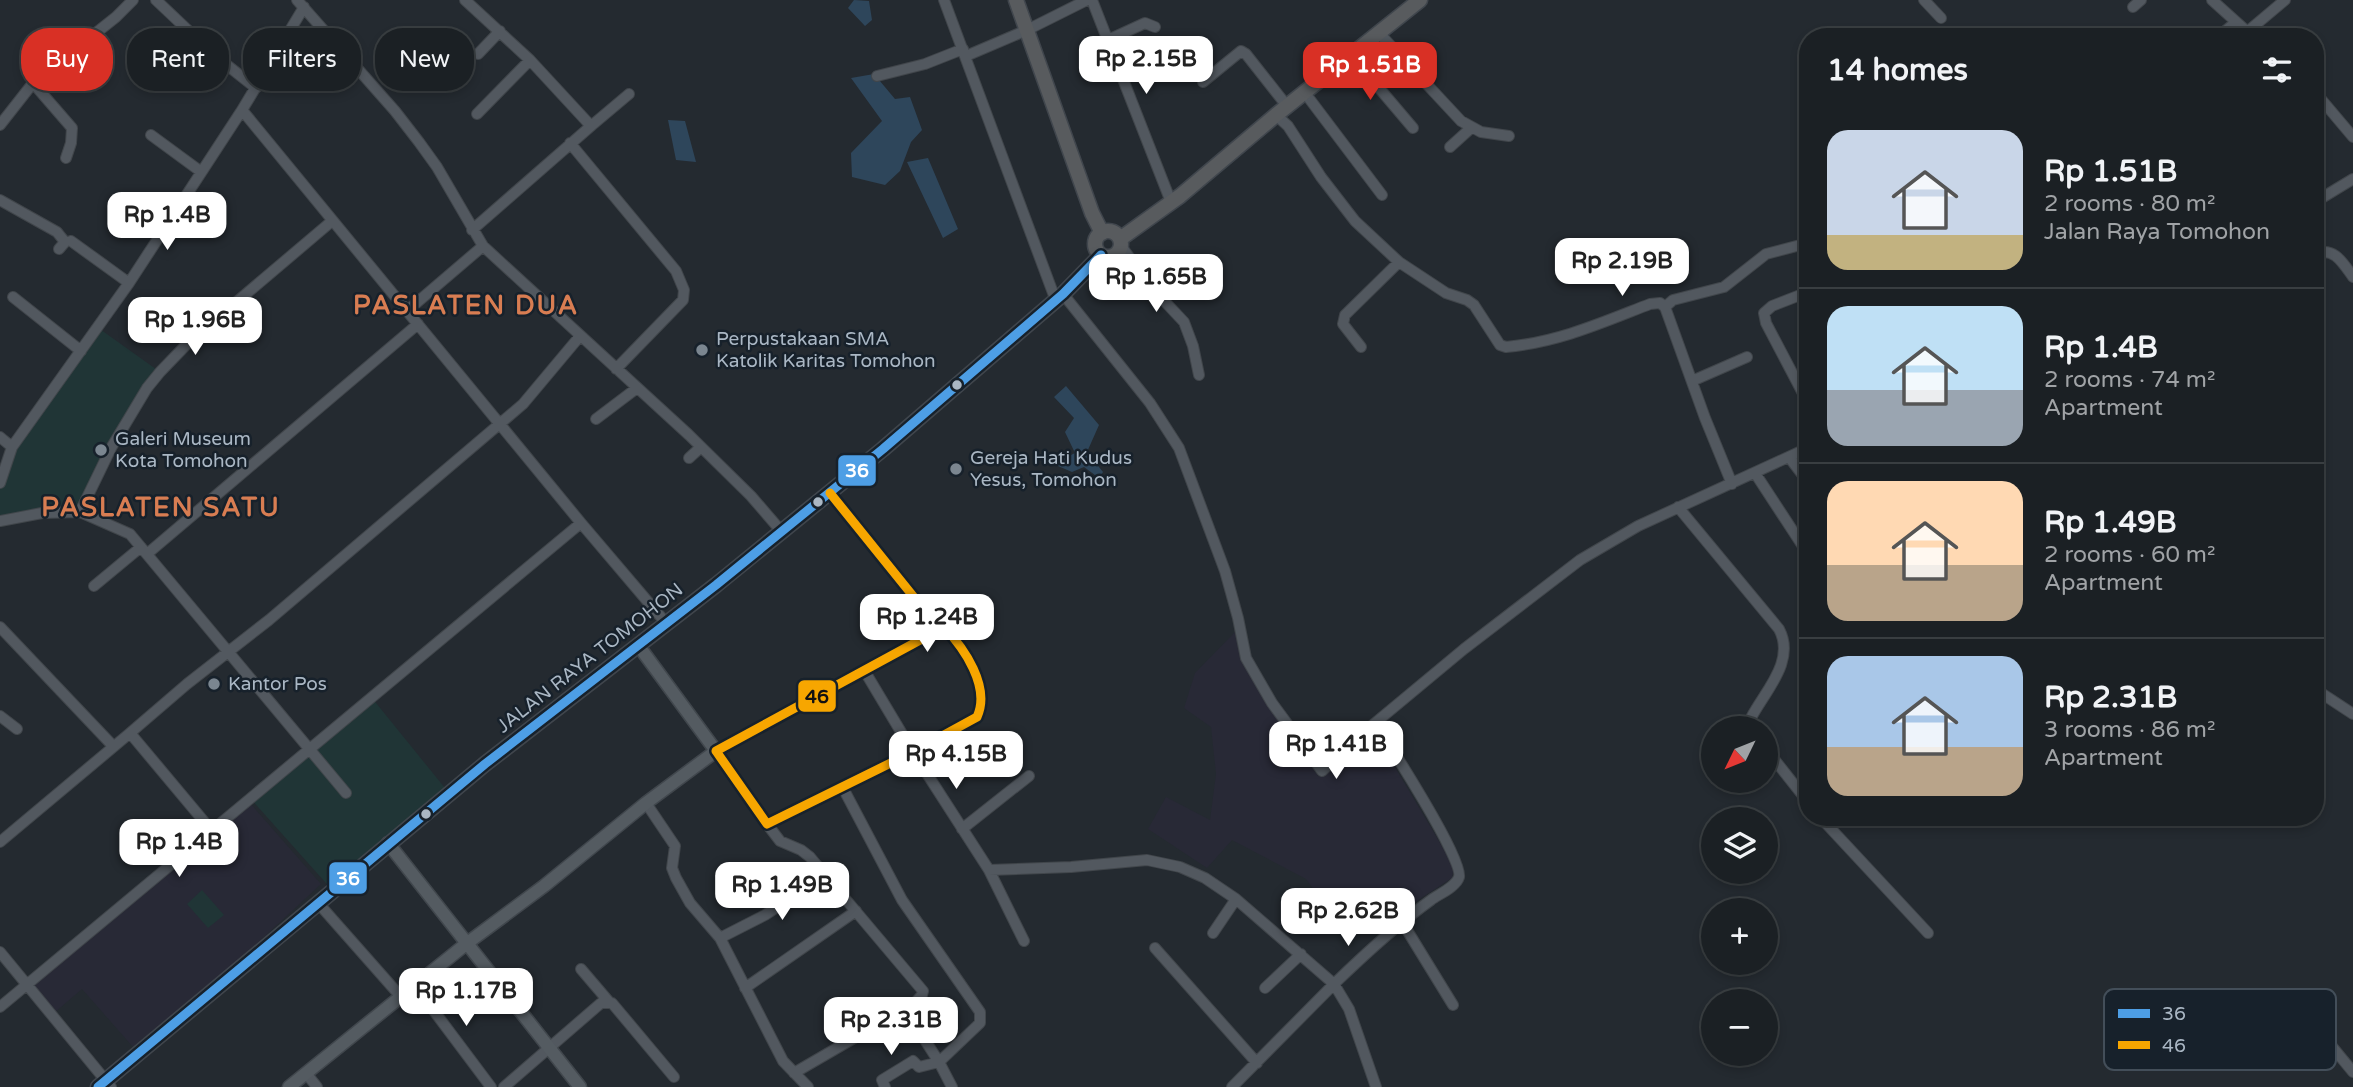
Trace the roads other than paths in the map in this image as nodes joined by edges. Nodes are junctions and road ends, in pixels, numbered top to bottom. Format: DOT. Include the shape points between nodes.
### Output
graph roads {
  1 [pos="133,0"];
  2 [pos="156,0"];
  3 [pos="466,0"];
  4 [pos="944,0"];
  5 [pos="1016,0"];
  6 [pos="1090,0"];
  7 [pos="1420,0"];
  8 [pos="1924,0"];
  9 [pos="2212,0"];
  10 [pos="2285,0"];
  11 [pos="300,4"];
  12 [pos="1941,18"];
  13 [pos="2235,23"];
  14 [pos="1155,27"];
  15 [pos="103,28"];
  16 [pos="287,28"];
  17 [pos="2229,28"];
  18 [pos="2242,28"];
  19 [pos="2256,28"];
  20 [pos="1027,30"];
  21 [pos="500,31"];
  22 [pos="1380,33"];
  23 [pos="1108,40"];
  24 [pos="964,52"];
  25 [pos="478,54"];
  26 [pos="1351,55"];
  27 [pos="530,60"];
  28 [pos="877,76"];
  29 [pos="243,78"];
  30 [pos="1203,82"];
  31 [pos="27,91"];
  32 [pos="40,91"];
  33 [pos="254,91"];
  34 [pos="1305,93"];
  35 [pos="629,94"];
  36 [pos="2324,103"];
  37 [pos="242,110"];
  38 [pos="1282,110"];
  39 [pos="477,114"];
  40 [pos="0,125"];
  41 [pos="591,126"];
  42 [pos="1413,128"];
  43 [pos="1471,128"];
  44 [pos="151,135"];
  45 [pos="1509,136"];
  46 [pos="2353,137"];
  47 [pos="570,143"];
  48 [pos="1450,147"];
  49 [pos="66,158"];
  50 [pos="200,171"];
  51 [pos="2353,179"];
  52 [pos="1382,195"];
  53 [pos="2324,197"];
  54 [pos="0,200"];
  55 [pos="1171,202"];
  56 [pos="332,221"];
  57 [pos="472,230"];
  58 [pos="1102,233"];
  59 [pos="71,241"];
  60 [pos="1120,243"];
  61 [pos="1799,245"];
  62 [pos="483,246"];
  63 [pos="59,249"];
  64 [pos="2324,252"];
  65 [pos="1101,255"];
  66 [pos="1398,261"];
  67 [pos="2353,277"];
  68 [pos="129,283"];
  69 [pos="1799,296"];
  70 [pos="13,297"];
  71 [pos="1060,298"];
  72 [pos="1665,307"];
  73 [pos="407,311"];
  74 [pos="418,324"];
  75 [pos="580,336"];
  76 [pos="1361,347"];
  77 [pos="81,351"];
  78 [pos="1747,357"];
  79 [pos="616,369"];
  80 [pos="1199,375"];
  81 [pos="1692,380"];
  82 [pos="1799,386"];
  83 [pos="636,388"];
  84 [pos="596,419"];
  85 [pos="501,423"];
  86 [pos="0,437"];
  87 [pos="12,447"];
  88 [pos="701,447"];
  89 [pos="1799,452"];
  90 [pos="1789,457"];
  91 [pos="689,458"];
  92 [pos="1799,470"];
  93 [pos="1755,474"];
  94 [pos="0,483"];
  95 [pos="1732,484"];
  96 [pos="830,493"];
  97 [pos="1678,507"];
  98 [pos="80,512"];
  99 [pos="0,521"];
  100 [pos="581,523"];
  101 [pos="782,531"];
  102 [pos="1799,540"];
  103 [pos="144,550"];
  104 [pos="94,586"];
  105 [pos="666,623"];
  106 [pos="944,627"];
  107 [pos="1,632"];
  108 [pos="638,645"];
  109 [pos="229,650"];
  110 [pos="864,670"];
  111 [pos="2324,695"];
  112 [pos="2353,714"];
  113 [pos="0,716"];
  114 [pos="1752,716"];
  115 [pos="1375,723"];
  116 [pos="17,729"];
  117 [pos="130,733"];
  118 [pos="113,746"];
  119 [pos="310,748"];
  120 [pos="716,751"];
  121 [pos="913,752"];
  122 [pos="1778,764"];
  123 [pos="1029,776"];
  124 [pos="843,788"];
  125 [pos="1799,791"];
  126 [pos="346,793"];
  127 [pos="646,803"];
  128 [pos="767,824"];
  129 [pos="1828,826"];
  130 [pos="962,829"];
  131 [pos="212,831"];
  132 [pos="0,842"];
  133 [pos="388,844"];
  134 [pos="989,870"];
  135 [pos="826,875"];
  136 [pos="1236,899"];
  137 [pos="318,904"];
  138 [pos="856,911"];
  139 [pos="1402,922"];
  140 [pos="1213,933"];
  141 [pos="1928,933"];
  142 [pos="720,939"];
  143 [pos="1024,941"];
  144 [pos="466,944"];
  145 [pos="1155,948"];
  146 [pos="0,953"];
  147 [pos="1301,954"];
  148 [pos="581,969"];
  149 [pos="1334,984"];
  150 [pos="26,985"];
  151 [pos="415,987"];
  152 [pos="745,988"];
  153 [pos="1265,988"];
  154 [pos="402,998"];
  155 [pos="610,1003"];
  156 [pos="1453,1005"];
  157 [pos="0,1007"];
  158 [pos="880,1023"];
  159 [pos="547,1048"];
  160 [pos="2336,1051"];
  161 [pos="939,1062"];
  162 [pos="1257,1063"];
  163 [pos="2353,1072"];
  164 [pos="306,1073"];
  165 [pos="794,1073"];
  166 [pos="674,1077"];
  167 [pos="105,1085"];
  168 [pos="289,1087"];
  169 [pos="317,1087"];
  170 [pos="491,1087"];
  171 [pos="504,1087"];
  172 [pos="580,1087"];
  173 [pos="808,1087"];
  174 [pos="885,1087"];
  175 [pos="951,1087"];
  176 [pos="1232,1087"];
  177 [pos="1376,1087"];
  1 -- 15 [label="street"];
  2 -- 29 [label="street"];
  3 -- 21 [label="street"];
  4 -- 24 [label="street"];
  5 -- 20 [label="highway"];
  6 -- 20 [label="street"];
  6 -- 23 [label="street"];
  7 -- 22 [label="highway, JALAN RAYA TOMOHON"];
  8 -- 12 [label="street"];
  9 -- 13 [label="street"];
  10 -- 19 [label="street"];
  11 -- 16 [label="street"];
  11 -- 57 [label="street" via="419,142"];
  13 -- 17 [label="street"];
  13 -- 18 [label="street"];
  14 -- 23 [label="street" via="1145,23"];
  20 -- 24 [label="street"];
  20 -- 58 [label="highway"];
  21 -- 25 [label="street"];
  21 -- 27 [label="street"];
  22 -- 26 [label="highway, JALAN RAYA TOMOHON"];
  22 -- 43 [label="street" via="1446,107"];
  23 -- 55 [label="street"];
  24 -- 28 [label="street"];
  24 -- 71 [label="street"];
  26 -- 34 [label="highway, JALAN RAYA TOMOHON"];
  26 -- 42 [label="street"];
  27 -- 39 [label="street"];
  27 -- 41 [label="street"];
  30 -- 38 [label="street" via="1241,51"];
  31 -- 40 [label="street"];
  32 -- 49 [label="street" via="72,128"];
  33 -- 37 [label="street"];
  34 -- 38 [label="highway, JALAN RAYA TOMOHON"];
  34 -- 52 [label="street"];
  35 -- 41 [label="street"];
  36 -- 46 [label="street"];
  37 -- 50 [label="street"];
  37 -- 56 [label="street"];
  38 -- 55 [label="highway, JALAN RAYA TOMOHON"];
  38 -- 66 [label="street" via="1321,177 1355,221"];
  41 -- 47 [label="street"];
  43 -- 45 [label="street"];
  43 -- 48 [label="street"];
  44 -- 50 [label="street"];
  47 -- 57 [label="street"];
  47 -- 79 [label="street" via="676,271 684,290 683,300"];
  50 -- 68 [label="street"];
  51 -- 53 [label="street"];
  54 -- 63 [label="street" via="57,232 65,242"];
  55 -- 60 [label="highway, JALAN RAYA TOMOHON"];
  56 -- 73 [label="street"];
  56 -- 98 [label="street" via="160,372 111,448"];
  57 -- 62 [label="street"];
  58 -- 60 [label="highway" via="1112,232"];
  58 -- 65 [label="highway" via="1096,242"];
  59 -- 68 [label="street"];
  60 -- 65 [label="highway, JALAN RAYA TOMOHON" via="1115,255"];
  60 -- 80 [label="street" via="1184,322"];
  61 -- 72 [label="street" via="1766,254 1724,287 1673,300"];
  62 -- 73 [label="street"];
  62 -- 75 [label="street"];
  64 -- 67 [label="street" via="2333,252"];
  65 -- 71 [label="highway, JALAN RAYA TOMOHON"];
  66 -- 72 [label="street" via="1434,286 1474,305 1495,340 1506,347 1570,336 1650,304"];
  66 -- 76 [label="street" via="1345,315 1343,324"];
  68 -- 77 [label="street"];
  69 -- 82 [label="street" via="1764,313"];
  70 -- 77 [label="street"];
  71 -- 96 [label="highway, JALAN RAYA TOMOHON"];
  71 -- 115 [label="street" via="1150,403 1179,448 1227,580 1246,658 1272,703 1322,771"];
  72 -- 81 [label="street"];
  73 -- 74 [label="street"];
  74 -- 85 [label="street"];
  74 -- 103 [label="street"];
  75 -- 79 [label="street"];
  75 -- 85 [label="street" via="531,397"];
  77 -- 87 [label="street"];
  78 -- 81 [label="street"];
  79 -- 83 [label="street"];
  81 -- 95 [label="street"];
  83 -- 84 [label="street"];
  83 -- 88 [label="street"];
  85 -- 100 [label="street"];
  85 -- 109 [label="street"];
  86 -- 87 [label="street"];
  87 -- 94 [label="street"];
  88 -- 91 [label="street"];
  88 -- 101 [label="street"];
  89 -- 90 [label="street"];
  90 -- 92 [label="street"];
  90 -- 93 [label="street"];
  93 -- 95 [label="street"];
  93 -- 102 [label="street"];
  95 -- 97 [label="street"];
  96 -- 101 [label="highway, JALAN RAYA TOMOHON"];
  96 -- 106 [label="street"];
  97 -- 114 [label="street" via="1784,638 1776,676"];
  97 -- 115 [label="street" via="1580,560"];
  98 -- 99 [label="street"];
  98 -- 103 [label="street" via="130,534"];
  100 -- 105 [label="street"];
  100 -- 119 [label="street"];
  101 -- 105 [label="highway, JALAN RAYA TOMOHON"];
  103 -- 104 [label="street"];
  103 -- 109 [label="street"];
  105 -- 108 [label="highway, JALAN RAYA TOMOHON"];
  106 -- 110 [label="street"];
  106 -- 121 [label="street" via="971,662 979,687 979,712"];
  107 -- 118 [label="street"];
  108 -- 120 [label="main road"];
  108 -- 133 [label="highway, JALAN RAYA TOMOHON"];
  109 -- 117 [label="street"];
  109 -- 119 [label="street"];
  110 -- 120 [label="street"];
  110 -- 121 [label="street"];
  111 -- 112 [label="street"];
  113 -- 116 [label="street"];
  115 -- 139 [label="street" via="1460,871 1455,884"];
  117 -- 118 [label="street"];
  117 -- 131 [label="street"];
  118 -- 132 [label="street"];
  119 -- 126 [label="street"];
  119 -- 131 [label="street"];
  120 -- 127 [label="main road"];
  120 -- 128 [label="street"];
  121 -- 124 [label="street"];
  121 -- 130 [label="street"];
  122 -- 125 [label="street"];
  123 -- 130 [label="street"];
  124 -- 128 [label="street"];
  124 -- 161 [label="street" via="902,900 980,1012 980,1023"];
  127 -- 142 [label="street" via="675,846 672,868 690,903"];
  127 -- 144 [label="main road"];
  128 -- 135 [label="street" via="780,841 801,850"];
  129 -- 141 [label="street"];
  130 -- 134 [label="street"];
  131 -- 150 [label="street"];
  133 -- 137 [label="highway, JALAN RAYA TOMOHON"];
  133 -- 144 [label="main road"];
  134 -- 136 [label="street" via="1147,860 1180,867"];
  134 -- 143 [label="street"];
  135 -- 138 [label="street"];
  135 -- 142 [label="street"];
  136 -- 140 [label="street"];
  136 -- 147 [label="street"];
  137 -- 154 [label="street"];
  137 -- 167 [label="highway, JALAN RAYA TOMOHON"];
  138 -- 152 [label="street"];
  138 -- 161 [label="street" via="923,991 907,1012"];
  139 -- 149 [label="street"];
  139 -- 156 [label="street"];
  142 -- 152 [label="street"];
  144 -- 151 [label="main road"];
  144 -- 159 [label="main road"];
  145 -- 162 [label="street"];
  146 -- 150 [label="street"];
  147 -- 149 [label="street"];
  147 -- 153 [label="street"];
  148 -- 155 [label="street"];
  149 -- 162 [label="street"];
  149 -- 177 [label="street" via="1349,1009"];
  150 -- 157 [label="street"];
  150 -- 167 [label="street"];
  151 -- 154 [label="main road"];
  151 -- 170 [label="street"];
  152 -- 165 [label="street" via="783,1062"];
  154 -- 164 [label="main road"];
  155 -- 159 [label="street" via="601,1003"];
  155 -- 166 [label="street"];
  158 -- 165 [label="street"];
  159 -- 171 [label="street"];
  159 -- 172 [label="main road"];
  160 -- 163 [label="street"];
  161 -- 174 [label="street" via="919,1067 913,1061 882,1080"];
  161 -- 175 [label="street"];
  162 -- 176 [label="street"];
  164 -- 168 [label="main road"];
  164 -- 169 [label="street"];
  165 -- 173 [label="street"];
}
